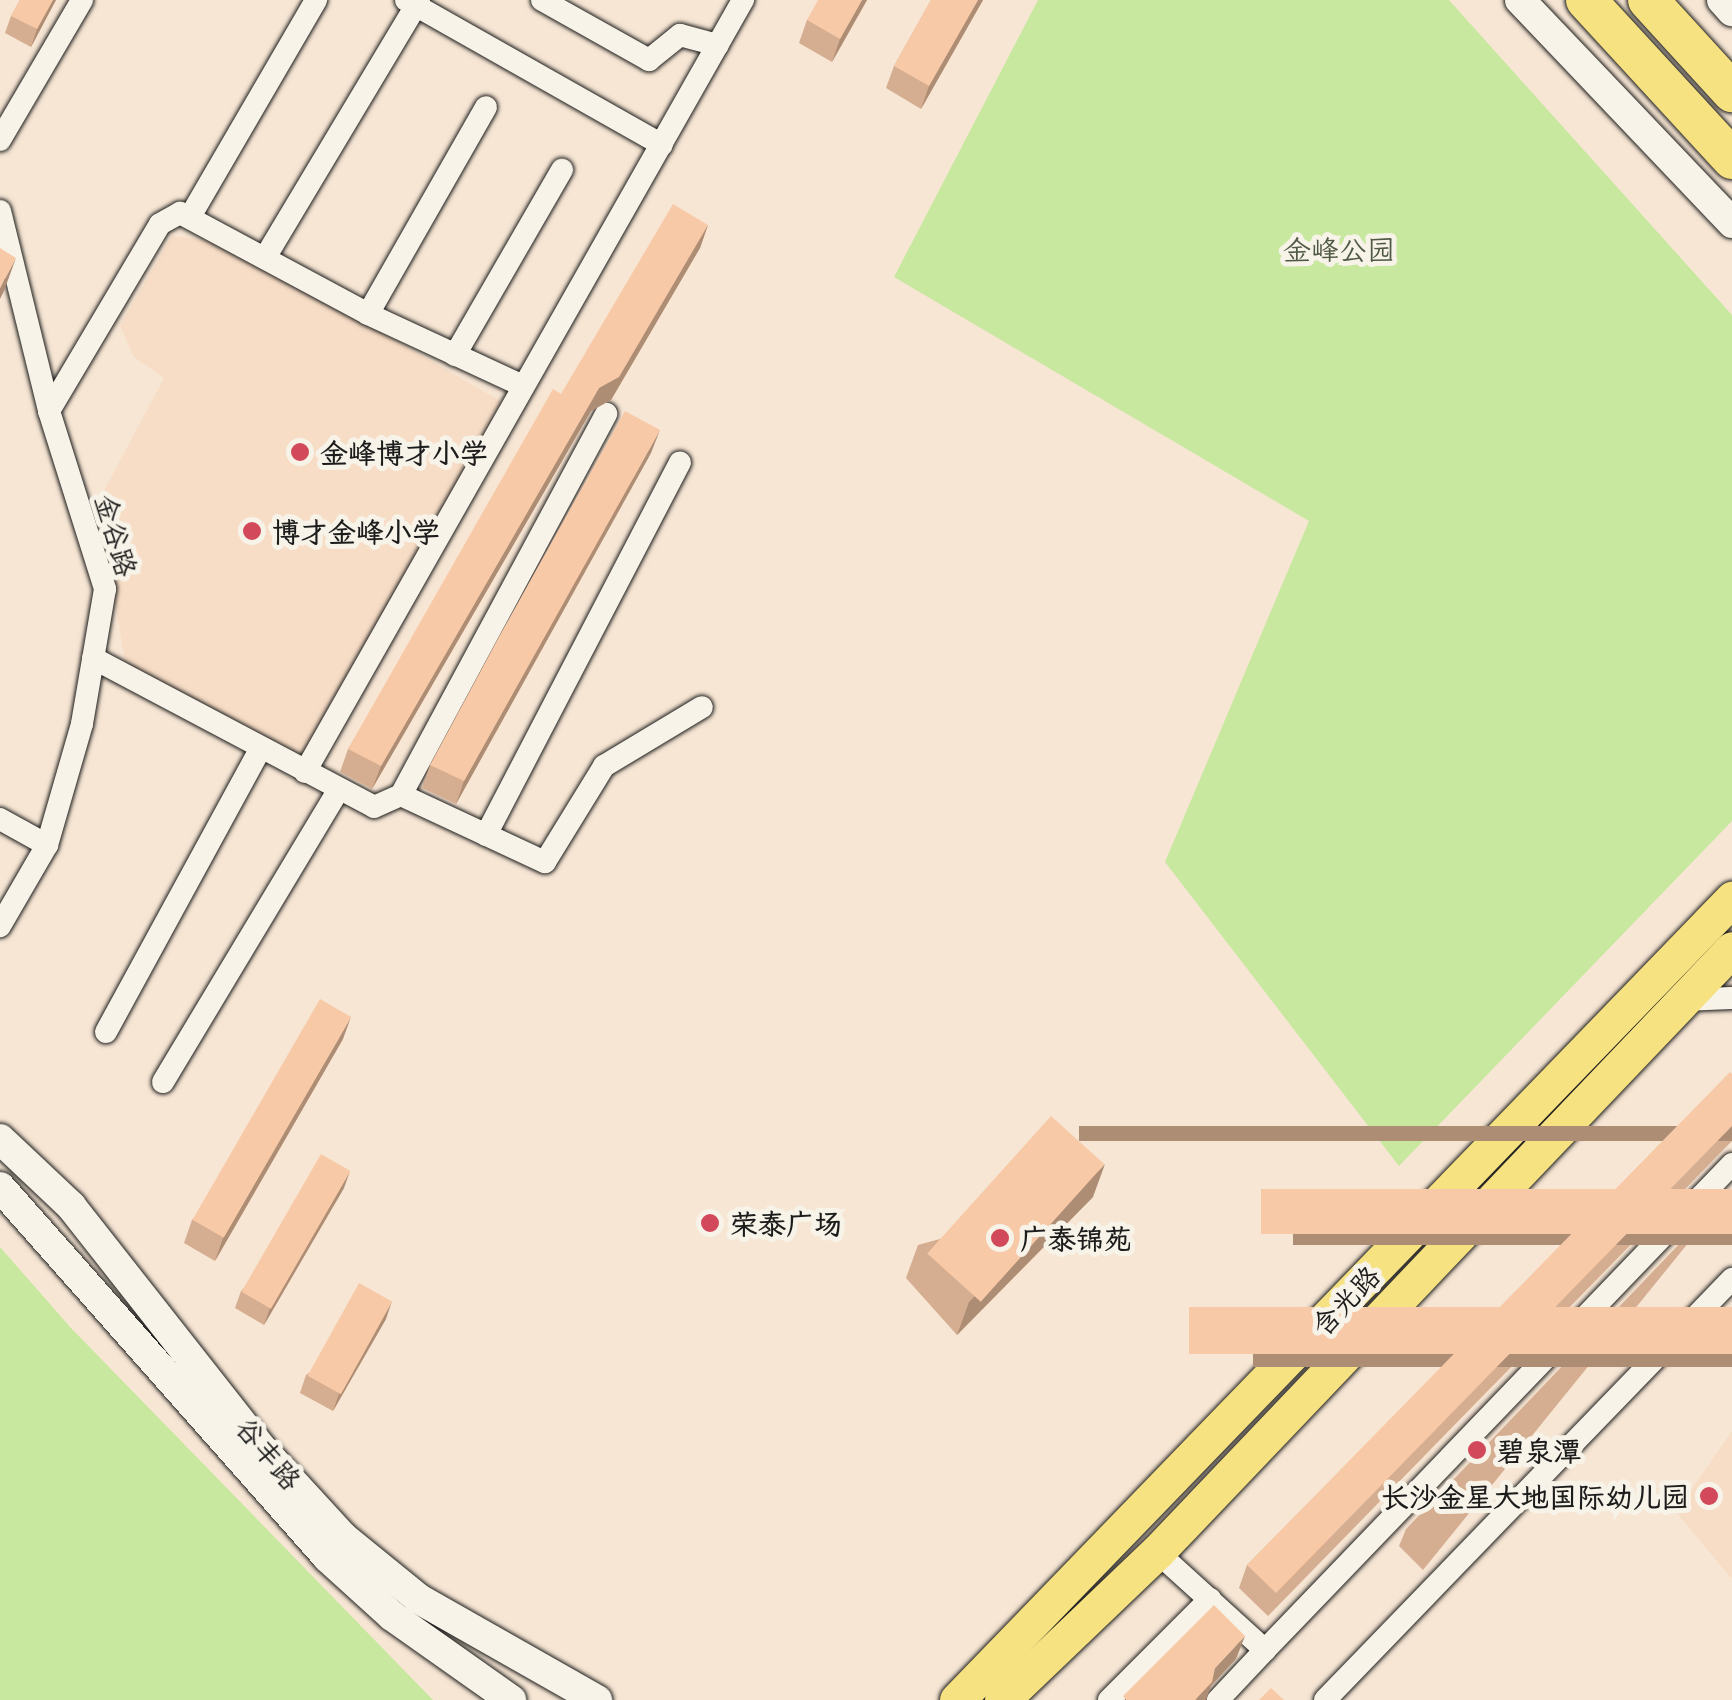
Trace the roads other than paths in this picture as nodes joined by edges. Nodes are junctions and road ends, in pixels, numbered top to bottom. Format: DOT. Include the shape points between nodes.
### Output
graph roads {
  1 [pos="82,0"];
  2 [pos="316,0"];
  3 [pos="542,0"];
  4 [pos="743,0"];
  5 [pos="1520,0"];
  6 [pos="1586,0"];
  7 [pos="1648,0"];
  8 [pos="1722,0"];
  9 [pos="412,1"];
  10 [pos="1732,11"];
  11 [pos="718,45"];
  12 [pos="1732,92"];
  13 [pos="486,107"];
  14 [pos="0,140"];
  15 [pos="662,145"];
  16 [pos="1732,159"];
  17 [pos="562,170"];
  18 [pos="0,211"];
  19 [pos="191,215"];
  20 [pos="1732,222"];
  21 [pos="266,256"];
  22 [pos="368,314"];
  23 [pos="454,355"];
  24 [pos="523,386"];
  25 [pos="49,411"];
  26 [pos="606,414"];
  27 [pos="680,464"];
  28 [pos="93,658"];
  29 [pos="702,707"];
  30 [pos="261,748"];
  31 [pos="304,772"];
  32 [pos="339,789"];
  33 [pos="401,795"];
  34 [pos="0,819"];
  35 [pos="486,835"];
  36 [pos="47,845"];
  37 [pos="1732,898"];
  38 [pos="0,926"];
  39 [pos="1732,949"];
  40 [pos="1732,998"];
  41 [pos="1682,1000"];
  42 [pos="106,1032"];
  43 [pos="163,1082"];
  44 [pos="0,1138"];
  45 [pos="1732,1164"];
  46 [pos="0,1187"];
  47 [pos="1732,1279"];
  48 [pos="1157,1552"];
  49 [pos="1210,1599"];
  50 [pos="1265,1650"];
  51 [pos="511,1700"];
  52 [pos="597,1700"];
  53 [pos="957,1700"];
  54 [pos="1002,1700"];
  55 [pos="1109,1700"];
  56 [pos="1218,1700"];
  57 [pos="1325,1700"];
  1 -- 14 [label="street"];
  2 -- 19 [label="street"];
  3 -- 11 [label="street" via="649,60 680,35"];
  4 -- 11 [label="street"];
  5 -- 20 [label="street"];
  6 -- 16 [label="highway"];
  7 -- 12 [label="highway"];
  8 -- 10 [label="street"];
  9 -- 15 [label="street"];
  9 -- 21 [label="street"];
  11 -- 15 [label="street"];
  13 -- 22 [label="street"];
  15 -- 24 [label="street"];
  17 -- 23 [label="street"];
  18 -- 25 [label="street, 金谷路"];
  19 -- 21 [label="street"];
  19 -- 25 [label="street" via="172,214 160,224"];
  21 -- 22 [label="street"];
  22 -- 23 [label="street"];
  23 -- 24 [label="street"];
  24 -- 31 [label="street"];
  25 -- 28 [label="street, 金谷路" via="105,590"];
  26 -- 33 [label="street"];
  27 -- 35 [label="street"];
  28 -- 30 [label="street"];
  28 -- 36 [label="street, 金谷路" via="82,724"];
  29 -- 35 [label="street" via="604,766 544,862"];
  30 -- 31 [label="street"];
  30 -- 42 [label="street"];
  31 -- 32 [label="street"];
  32 -- 33 [label="street" via="374,807"];
  32 -- 43 [label="street"];
  33 -- 35 [label="street"];
  34 -- 36 [label="street"];
  36 -- 38 [label="street, 金谷路"];
  37 -- 53 [label="main road, 含光路"];
  39 -- 41 [label="main road, 含光路"];
  40 -- 41 [label="street"];
  41 -- 48 [label="main road, 含光路"];
  44 -- 52 [label="street, 谷丰路" via="71,1206 263,1450 343,1537 420,1599"];
  45 -- 50 [label="street"];
  46 -- 51 [label="street, 谷丰路" via="327,1557 392,1616"];
  47 -- 57 [label="street"];
  48 -- 49 [label="street"];
  48 -- 54 [label="main road, 含光路"];
  49 -- 50 [label="street"];
  49 -- 55 [label="street"];
  50 -- 56 [label="street"];
}
